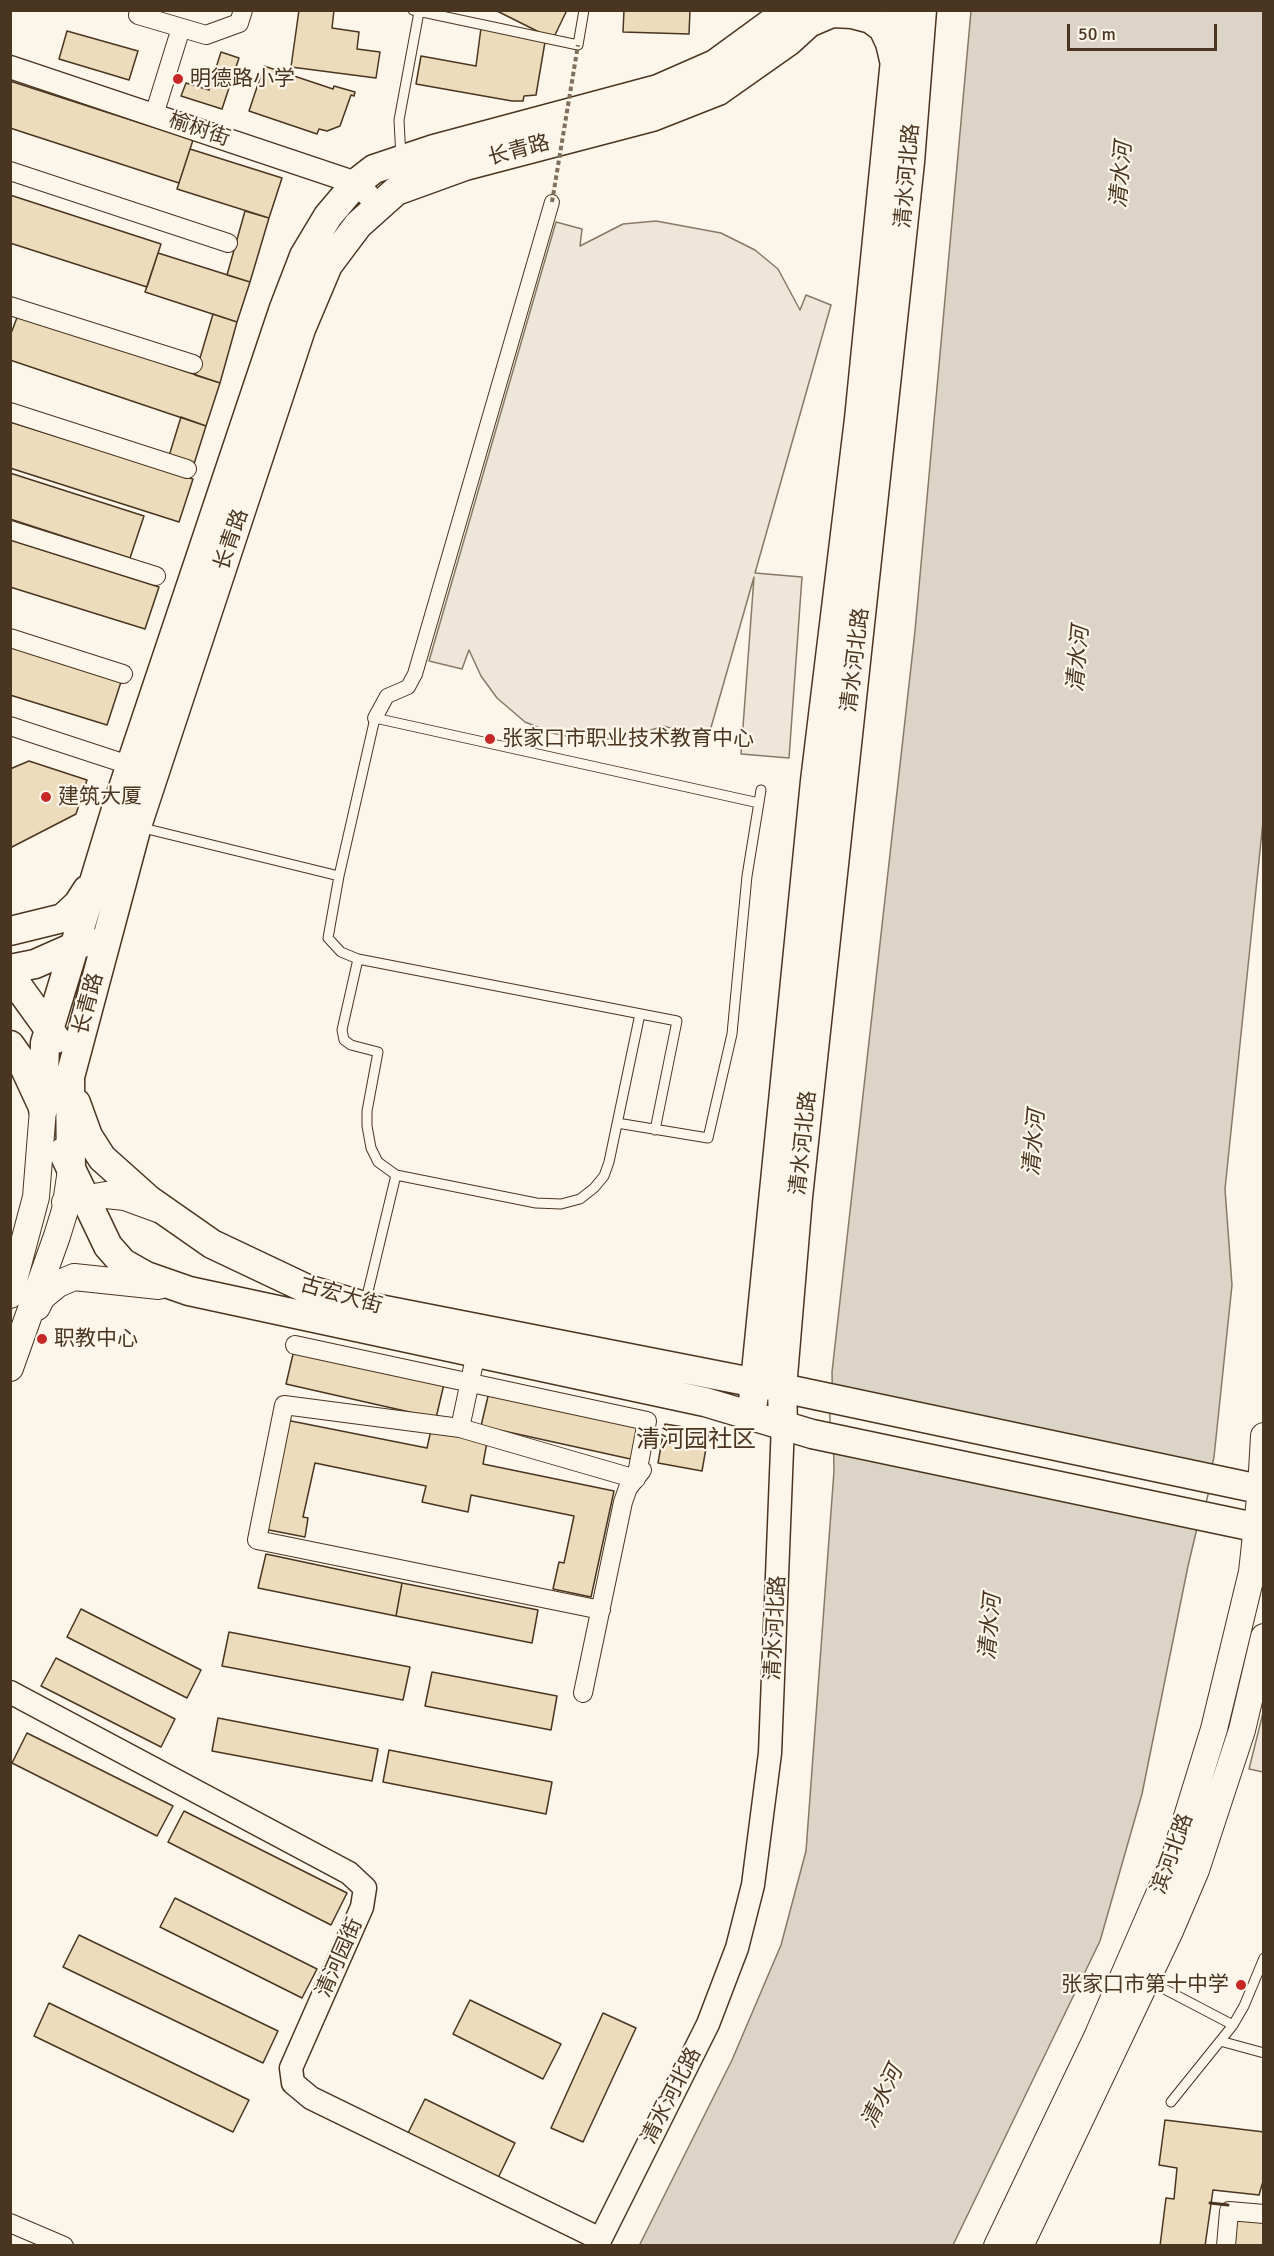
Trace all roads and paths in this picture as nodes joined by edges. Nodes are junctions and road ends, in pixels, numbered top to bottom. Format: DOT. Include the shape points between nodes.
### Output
graph roads {
  1 [pos="140,10"];
  2 [pos="243,10"];
  3 [pos="584,10"];
  4 [pos="900,10"];
  5 [pos="922,10"];
  6 [pos="416,11"];
  7 [pos="808,14"];
  8 [pos="181,28"];
  9 [pos="578,45"];
  10 [pos="894,63"];
  11 [pos="10,67"];
  12 [pos="154,115"];
  13 [pos="401,160"];
  14 [pos="10,171"];
  15 [pos="356,183"];
  16 [pos="552,202"];
  17 [pos="379,206"];
  18 [pos="228,243"];
  19 [pos="10,306"];
  20 [pos="193,364"];
  21 [pos="10,412"];
  22 [pos="187,469"];
  23 [pos="10,530"];
  24 [pos="156,576"];
  25 [pos="10,638"];
  26 [pos="123,674"];
  27 [pos="375,718"];
  28 [pos="10,726"];
  29 [pos="142,769"];
  30 [pos="761,790"];
  31 [pos="759,803"];
  32 [pos="136,826"];
  33 [pos="95,875"];
  34 [pos="339,876"];
  35 [pos="117,899"];
  36 [pos="10,931"];
  37 [pos="75,946"];
  38 [pos="358,959"];
  39 [pos="10,969"];
  40 [pos="10,975"];
  41 [pos="640,1014"];
  42 [pos="50,1029"];
  43 [pos="10,1045"];
  44 [pos="70,1077"];
  45 [pos="43,1109"];
  46 [pos="617,1123"];
  47 [pos="655,1130"];
  48 [pos="71,1170"];
  49 [pos="396,1175"];
  50 [pos="75,1200"];
  51 [pos="171,1216"];
  52 [pos="29,1224"];
  53 [pos="189,1291"];
  54 [pos="10,1295"];
  55 [pos="364,1306"];
  56 [pos="28,1326"];
  57 [pos="295,1345"];
  58 [pos="476,1353"];
  59 [pos="10,1368"];
  60 [pos="469,1382"];
  61 [pos="768,1385"];
  62 [pos="659,1392"];
  63 [pos="752,1414"];
  64 [pos="783,1424"];
  65 [pos="460,1428"];
  66 [pos="1263,1436"];
  67 [pos="636,1479"];
  68 [pos="1262,1489"];
  69 [pos="1260,1529"];
  70 [pos="601,1610"];
  71 [pos="1263,1637"];
  72 [pos="10,1692"];
  73 [pos="583,1693"];
  74 [pos="1263,1958"];
  75 [pos="1137,1975"];
  76 [pos="1233,2025"];
  77 [pos="1220,2041"];
  78 [pos="1263,2053"];
  79 [pos="1171,2102"];
  80 [pos="1263,2214"];
  81 [pos="10,2223"];
  82 [pos="599,2242"];
  83 [pos="64,2246"];
  84 [pos="998,2246"];
  85 [pos="1020,2246"];
  86 [pos="1226,2246"];
  1 -- 8 [label="street" via="138,15"];
  2 -- 8 [label="street" via="239,23 206,35"];
  3 -- 9 [label="lane"];
  4 -- 10 [label="main road, 清水河北路"];
  5 -- 61 [label="main road, 清水河北路" via="909,174 798,1197"];
  6 -- 9 [label="lane"];
  6 -- 13 [label="lane" via="399,120"];
  7 -- 10 [label="main road" via="852,14 871,19 883,28"];
  7 -- 13 [label="main road, 长青路" via="715,64 658,89"];
  7 -- 17 [label="main road, 长青路" via="789,41 718,92 652,117 465,166 396,191"];
  8 -- 12 [label="street"];
  9 -- 16 [label="path, bridge"];
  10 -- 61 [label="main road, 清水河北路" via="859,419 815,781"];
  11 -- 12 [label="street, 榆树街"];
  12 -- 15 [label="street, 榆树街"];
  13 -- 15 [label="main road, 长青路" via="374,169"];
  14 -- 18 [label="street"];
  15 -- 17 [label="street, 榆树街"];
  15 -- 29 [label="main road, 长青路" via="328,216 296,276"];
  16 -- 27 [label="street" via="415,674 408,687 387,696"];
  17 -- 29 [label="main road, 长青路" via="358,225 328,265 301,329"];
  19 -- 20 [label="street"];
  21 -- 22 [label="street"];
  23 -- 24 [label="street"];
  25 -- 26 [label="street"];
  27 -- 31 [label="lane"];
  27 -- 34 [label="lane"];
  28 -- 29 [label="street"];
  29 -- 32 [label="main road, 长青路"];
  29 -- 33 [label="main road, 长青路"];
  30 -- 31 [label="lane"];
  31 -- 47 [label="lane" via="747,876 732,1034 708,1138"];
  32 -- 34 [label="lane"];
  32 -- 35 [label="main road, 长青路"];
  33 -- 36 [label="main road" via="78,904 63,918"];
  33 -- 37 [label="main road, 长青路"];
  34 -- 38 [label="lane" via="328,938 341,952"];
  35 -- 37 [label="main road" via="104,924 89,940"];
  35 -- 44 [label="main road, 长青路"];
  37 -- 39 [label="main road" via="34,964"];
  37 -- 42 [label="main road, 长青路"];
  38 -- 41 [label="lane"];
  38 -- 49 [label="lane" via="342,1030 344,1040 351,1045 378,1052 367,1126 378,1162"];
  40 -- 42 [label="main road, 古宏大街"];
  41 -- 46 [label="lane"];
  41 -- 47 [label="lane" via="677,1021"];
  42 -- 44 [label="main road, 古宏大街"];
  42 -- 45 [label="main road, 长青路" via="45,1043"];
  43 -- 45 [label="main road, 古宏大街"];
  44 -- 48 [label="main road, 长青路"];
  44 -- 51 [label="main road, 古宏大街" via="88,1136 102,1158"];
  45 -- 48 [label="main road, 古宏大街"];
  45 -- 52 [label="main road, 长青路" via="36,1197"];
  46 -- 47 [label="lane"];
  46 -- 49 [label="lane" via="604,1176 580,1199 561,1204 536,1203"];
  48 -- 50 [label="main road, 古宏大街"];
  49 -- 55 [label="lane"];
  50 -- 51 [label="main road" via="106,1195 125,1197"];
  50 -- 52 [label="main road" via="52,1204"];
  50 -- 53 [label="main road, 古宏大街" via="123,1263"];
  50 -- 56 [label="main road"];
  51 -- 55 [label="main road, 古宏大街" via="256,1267"];
  52 -- 54 [label="main road, 长青路"];
  53 -- 56 [label="main road" via="74,1277 42,1297"];
  53 -- 58 [label="main road, 古宏大街"];
  55 -- 61 [label="main road, 古宏大街"];
  56 -- 59 [label="main road"];
  57 -- 60 [label="street"];
  58 -- 60 [label="street"];
  58 -- 62 [label="main road, 古宏大街"];
  60 -- 65 [label="street"];
  60 -- 67 [label="street" via="647,1421"];
  61 -- 63 [label="main road, 清水河北路"];
  61 -- 64 [label="main road, 清水河北路"];
  61 -- 68 [label="main road, 古宏大街"];
  62 -- 63 [label="main road, 古宏大街"];
  62 -- 67 [label="street" via="646,1463"];
  63 -- 64 [label="main road, 古宏大街"];
  64 -- 69 [label="main road, 古宏大街" via="812,1434"];
  64 -- 82 [label="street, 清水河北路" via="770,1753 753,1885 737,1948 708,2024"];
  65 -- 67 [label="street"];
  65 -- 70 [label="street" via="284,1404 257,1540"];
  66 -- 68 [label="main road, 滨河北路"];
  67 -- 70 [label="street" via="623,1502"];
  68 -- 69 [label="main road, 滨河北路"];
  69 -- 75 [label="main road, 滨河北路" via="1214,1729"];
  70 -- 73 [label="street"];
  71 -- 75 [label="main road, 滨河北路" via="1242,1730 1196,1870"];
  72 -- 82 [label="street, 清河园街" via="349,1873 364,1888 363,1908 291,2068 293,2083 311,2098"];
  74 -- 76 [label="lane"];
  75 -- 76 [label="lane"];
  75 -- 84 [label="main road, 滨河北路"];
  75 -- 85 [label="main road, 滨河北路"];
  76 -- 77 [label="lane"];
  77 -- 78 [label="lane"];
  77 -- 79 [label="lane"];
  80 -- 86 [label="street" via="1229,2211"];
  81 -- 83 [label="street"];
}
